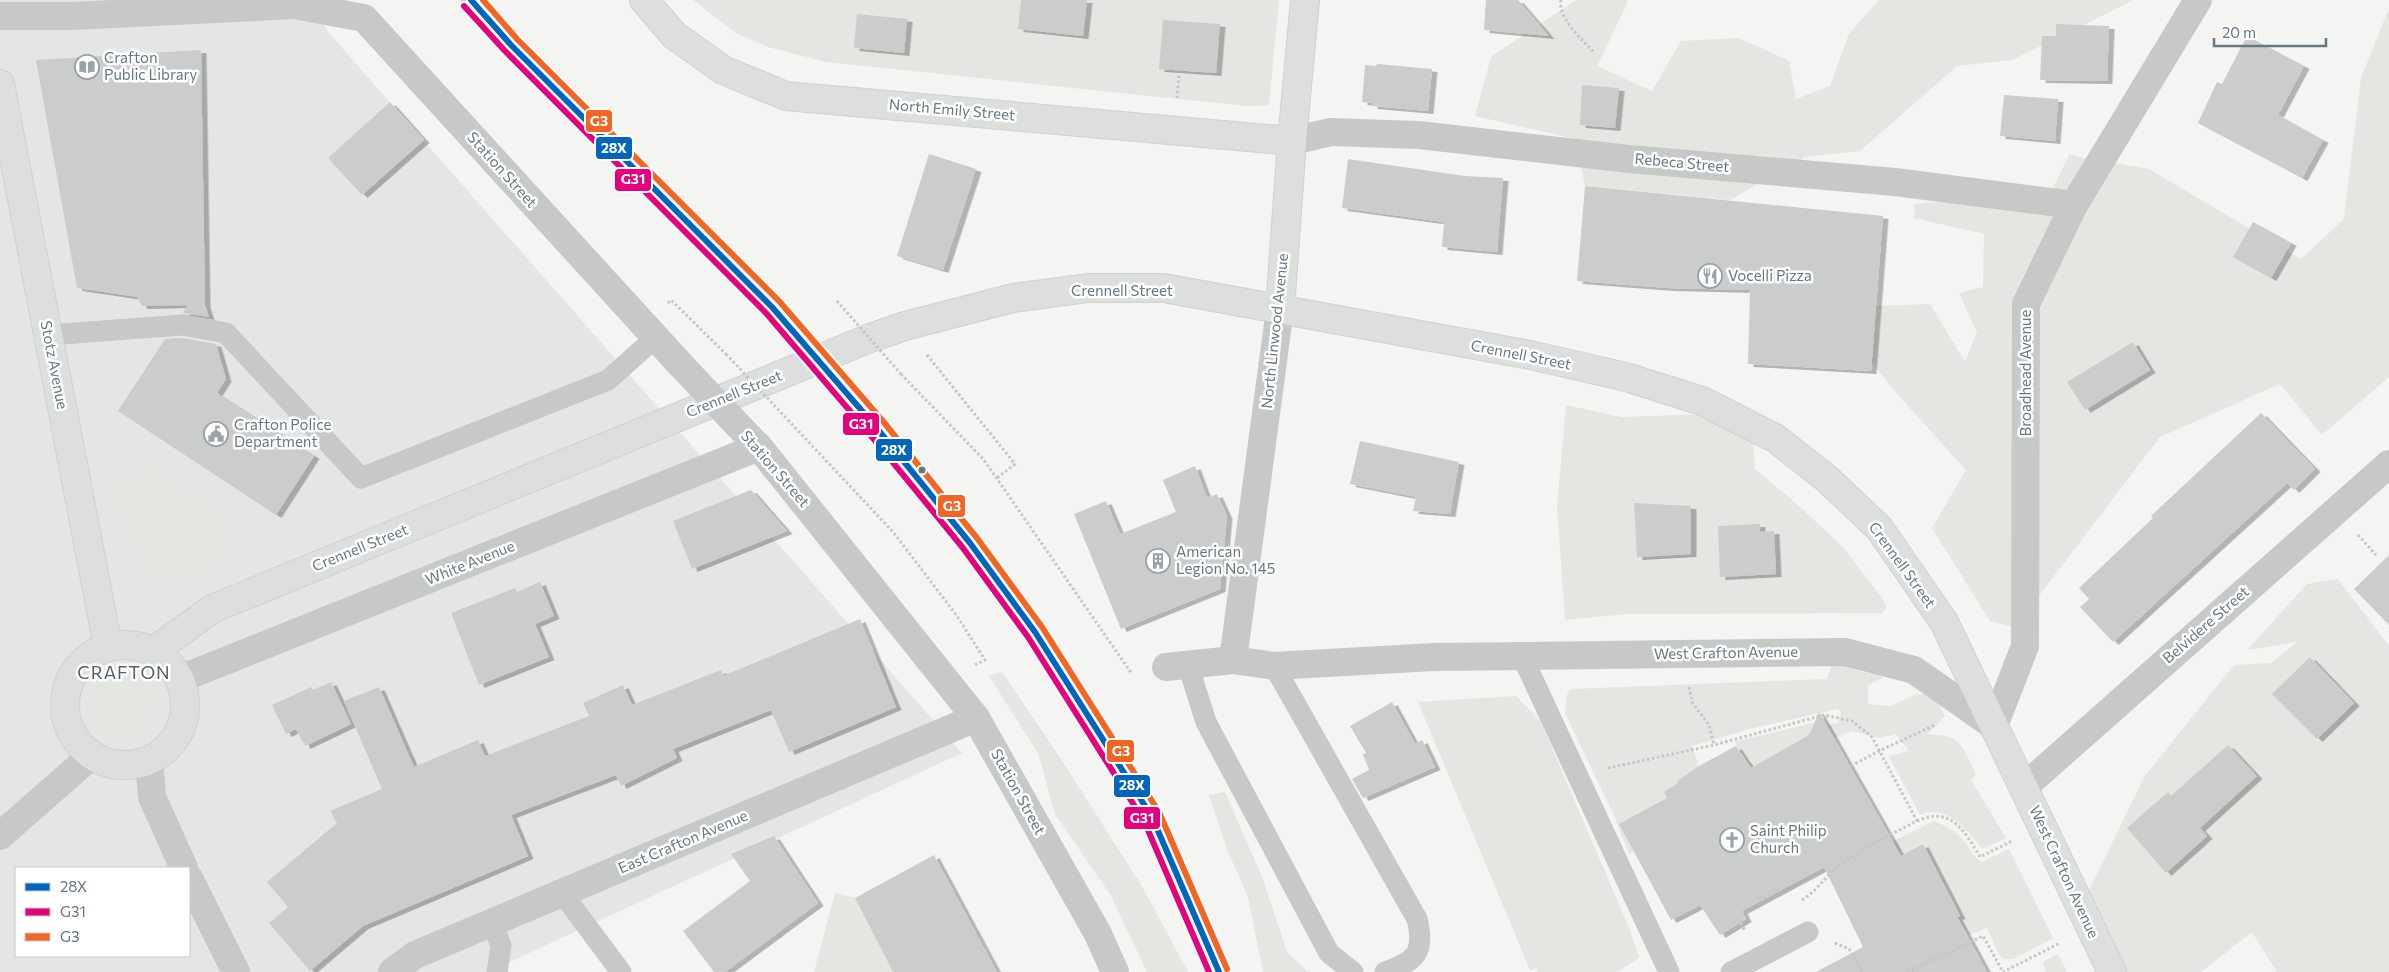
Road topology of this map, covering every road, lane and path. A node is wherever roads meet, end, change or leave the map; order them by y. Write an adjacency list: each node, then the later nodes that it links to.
1 (471, 0): 64 (lane, bridge)
2 (644, 0): 13 (main road, North Emily Street)
3 (1305, 0): 13 (main road, North Linwood Avenue)
4 (1561, 0): 9 (path)
5 (2198, 0): 14 (street, Broadhead Avenue)
6 (224, 4): 7 (street); 18 (street, Station Street)
7 (71, 8): 8 (street)
8 (0, 16)
9 (1594, 52)
10 (1179, 74): 12 (path)
11 (0, 84): 17 (main road, Stotz Avenue)
12 (1176, 105)
13 (1292, 141): 14 (street, Rebeca Street); 16 (main road, North Linwood Avenue)
14 (2074, 205): 38 (street, Broadhead Avenue)
15 (837, 301): 23 (path, bridge)
16 (1280, 309): 27 (main road, Crennell Street); 29 (street, North Linwood Avenue); 38 (main road, Crennell Street)
17 (48, 335): 18 (lane); 26 (main road, Stotz Avenue)
18 (655, 338): 21 (street, Station Street, bridge)
19 (726, 354): 34 (path, bridge)
20 (933, 362): 23 (path)
21 (754, 442): 33 (street, White Avenue); 34 (street, Station Street)
22 (2389, 464): 45 (street, Belvidere Street)
23 (997, 478): 32 (path)
24 (2354, 531): 25 (path)
25 (2376, 555)
26 (108, 647): 27 (main road); 41 (main road)
27 (154, 651): 33 (main road)
28 (1522, 656): 31 (street, West Crafton Avenue); 38 (street, West Crafton Avenue); 44 (lane)
29 (1233, 660): 30 (street, West Crafton Avenue); 31 (street, West Crafton Avenue)
30 (1177, 666): 65 (lane)
31 (1274, 666): 66 (lane)
32 (1133, 676)
33 (180, 679): 42 (main road)
34 (946, 679): 36 (street, Station Street)
35 (1688, 679): 39 (path)
36 (976, 718): 52 (street, East Crafton Avenue); 63 (street, Station Street)
37 (1943, 721): 40 (path)
38 (1994, 726): 45 (main road, West Crafton Avenue)
39 (1714, 745): 40 (path); 44 (path)
40 (1880, 750): 43 (path); 46 (path)
41 (91, 756): 42 (main road); 47 (street)
42 (148, 760): 49 (street)
43 (1851, 766)
44 (1578, 775): 67 (lane)
45 (2024, 787): 71 (main road, West Crafton Avenue)
46 (1917, 821): 48 (path); 54 (path)
47 (0, 836)
48 (2012, 840)
49 (184, 867)
50 (190, 880): 59 (street)
51 (1780, 889): 53 (path)
52 (562, 893): 55 (street, East Crafton Avenue); 62 (lane)
53 (1759, 900)
54 (1795, 904)
55 (492, 922): 60 (street, East Crafton Avenue); 61 (lane)
56 (1808, 932): 68 (lane)
57 (2062, 943): 70 (path)
58 (1849, 949): 69 (path)
59 (236, 972)
60 (392, 972)
61 (497, 972)
62 (621, 972)
63 (1115, 972)
64 (1219, 972)
65 (1353, 972)
66 (1385, 972)
67 (1669, 972)
68 (1731, 972)
69 (1862, 972)
70 (1906, 972)
71 (2112, 972)

